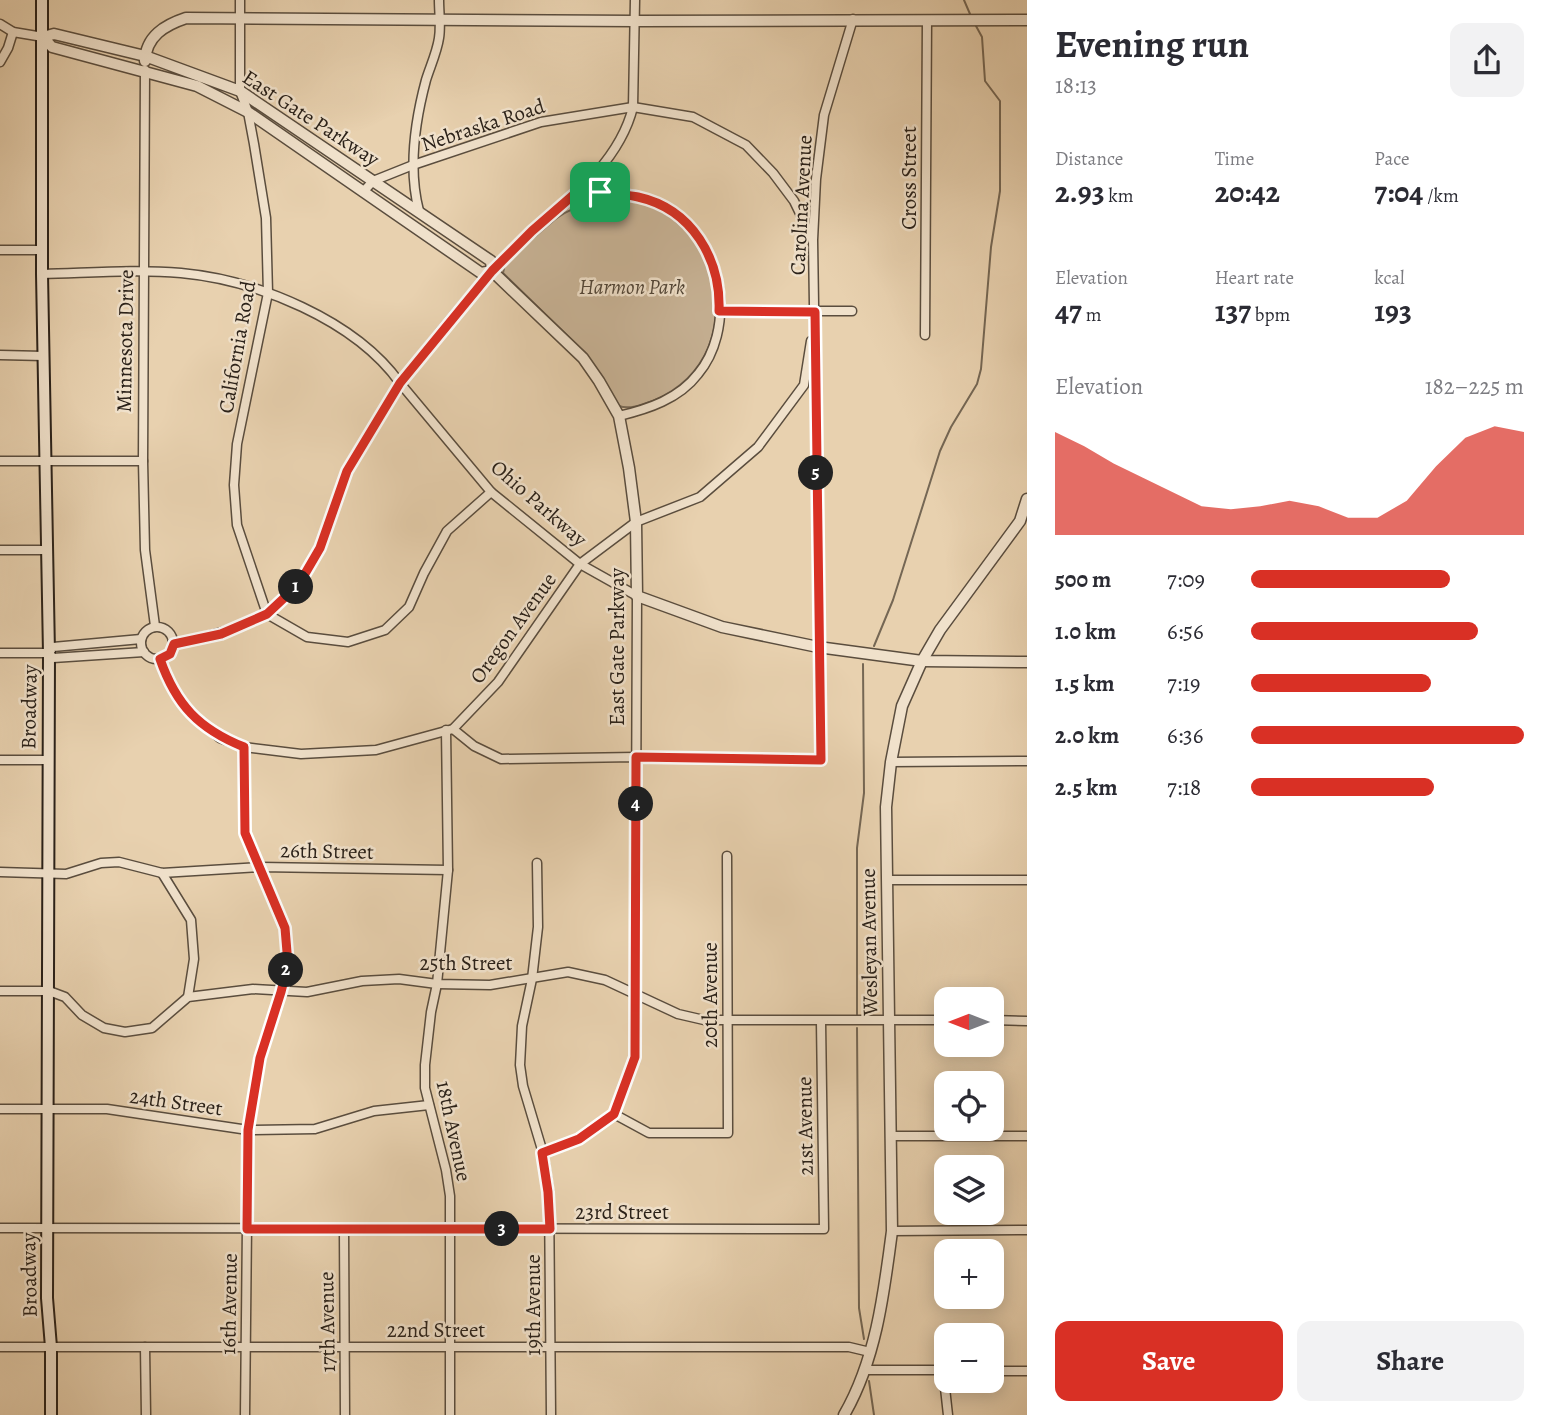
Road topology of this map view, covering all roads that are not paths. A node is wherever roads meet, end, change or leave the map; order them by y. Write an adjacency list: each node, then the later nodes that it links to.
1 (42, 0): 13 (main road, Broadway)
2 (240, 0): 6 (street, California Road)
3 (439, 0): 5 (street)
4 (635, 0): 10 (street)
5 (439, 18): 6 (street); 10 (street); 20 (street)
6 (240, 19): 14 (street); 17 (street, California Road)
7 (853, 19): 8 (street); 10 (street); 25 (street, Carolina Avenue)
8 (927, 20): 9 (street); 35 (street, Cross Street)
9 (1027, 20)
10 (635, 21): 18 (street)
11 (0, 24): 12 (street, East Gate Parkway)
12 (13, 32): 13 (street, East Gate Parkway); 15 (street)
13 (43, 37): 14 (street, East Gate Parkway); 16 (street, East Gate Parkway); 27 (main road, Broadway)
14 (145, 56): 16 (street, Minnesota Drive); 17 (street, East Gate Parkway)
15 (0, 62)
16 (145, 70): 19 (street, East Gate Parkway); 29 (street, Minnesota Drive)
17 (240, 91): 19 (street, California Road); 21 (street, East Gate Parkway)
18 (633, 107): 20 (street, Nebraska Road); 22 (street); 25 (street, Nebraska Road)
19 (248, 112): 23 (street, East Gate Parkway); 31 (street, California Road)
20 (413, 165): 21 (street, Nebraska Road); 24 (street)
21 (373, 181): 23 (street, Nebraska Road); 24 (street, East Gate Parkway)
22 (586, 184): 28 (street); 32 (street)
23 (363, 192): 28 (street, East Gate Parkway)
24 (419, 211): 28 (street, East Gate Parkway)
25 (813, 240): 33 (street, Carolina Avenue)
26 (0, 250): 27 (street)
27 (43, 250): 30 (main road, Broadway)
28 (492, 271): 38 (street); 39 (street, East Gate Parkway)
29 (145, 273): 30 (street, Ohio Parkway); 31 (street, Ohio Parkway); 42 (street, Minnesota Drive)
30 (42, 274): 37 (main road, Broadway)
31 (268, 293): 38 (street, Ohio Parkway); 50 (street, California Road)
32 (719, 311): 33 (street); 39 (street)
33 (815, 312): 34 (street); 45 (street, Oregon Avenue); 54 (street, Carolina Avenue)
34 (852, 312)
35 (925, 335)
36 (0, 355): 37 (street)
37 (44, 356): 41 (main road, Broadway)
38 (400, 383): 43 (street, Ohio Parkway); 50 (street)
39 (618, 416): 45 (street, East Gate Parkway)
40 (0, 461): 41 (street)
41 (44, 461): 42 (street); 47 (main road, Broadway)
42 (142, 461): 51 (street, Minnesota Drive)
43 (491, 492): 48 (street, Ohio Parkway); 50 (street)
44 (1027, 499): 59 (street, Wesleyan Avenue)
45 (636, 522): 48 (street, Oregon Avenue); 49 (street, East Gate Parkway)
46 (0, 550): 47 (street)
47 (47, 550): 57 (main road, Broadway)
48 (580, 564): 49 (street, Ohio Parkway); 61 (street, Oregon Avenue)
49 (637, 596): 54 (street, Ohio Parkway); 63 (street, East Gate Parkway)
50 (267, 614): 53 (street)
51 (155, 626): 52 (street); 53 (street)
52 (141, 639): 55 (street); 57 (street)
53 (174, 644): 58 (street)
54 (818, 647): 59 (street, Ohio Parkway); 63 (street, Carolina Avenue)
55 (144, 652): 57 (street); 58 (street)
56 (0, 653): 57 (street)
57 (48, 653): 65 (main road, Broadway)
58 (160, 659): 62 (street)
59 (922, 661): 60 (street, Ohio Parkway); 67 (street, Wesleyan Avenue)
60 (1027, 662)
61 (450, 730): 62 (street); 63 (street); 71 (street, 18th Avenue)
62 (244, 747): 70 (street, 16th Avenue)
63 (636, 757): 82 (street, East Gate Parkway)
64 (0, 760): 65 (street)
65 (47, 760): 73 (main road, Broadway)
66 (1027, 761): 67 (street)
67 (891, 762): 75 (street, Wesleyan Avenue)
68 (727, 856): 87 (street, 20th Avenue)
69 (537, 863): 77 (street, 19th Avenue)
70 (260, 867): 71 (street, 26th Street); 74 (street, 26th Street); 81 (street, 16th Avenue)
71 (448, 870): 78 (street, 18th Avenue)
72 (0, 872): 73 (street, 26th Street)
73 (48, 872): 74 (street, 26th Street); 79 (main road, Broadway)
74 (162, 873): 83 (street)
75 (887, 880): 76 (street); 84 (street, Wesleyan Avenue)
76 (1027, 880)
77 (532, 979): 78 (street, 25th Street); 82 (street, 25th Street); 97 (street, 19th Avenue)
78 (437, 984): 81 (street, 25th Street); 90 (street, 18th Avenue)
79 (48, 991): 80 (street); 83 (street); 92 (main road, Broadway)
80 (0, 992)
81 (281, 992): 83 (street, 25th Street); 94 (street, 16th Avenue)
82 (635, 993): 87 (street, 25th Street); 93 (street, East Gate Parkway)
83 (188, 997)
84 (889, 1020): 85 (street, 25th Street); 89 (street, 25th Street); 95 (street, Wesleyan Avenue)
85 (934, 1020)
86 (1004, 1020): 88 (street)
87 (727, 1021): 89 (street, 25th Street); 93 (street, 20th Avenue)
88 (1027, 1021)
89 (821, 1022): 104 (street, 21st Avenue)
90 (429, 1105): 94 (street, 24th Street); 102 (street, 18th Avenue)
91 (0, 1109): 92 (street, 24th Street)
92 (47, 1109): 94 (street, 24th Street); 99 (main road, Broadway)
93 (614, 1114): 97 (street)
94 (248, 1130): 100 (street, 16th Avenue)
95 (891, 1136): 96 (street); 106 (street, Wesleyan Avenue)
96 (1027, 1136)
97 (542, 1153): 103 (street, 19th Avenue)
98 (0, 1228): 99 (street, 23rd Street)
99 (48, 1228): 100 (street, 23rd Street); 108 (main road, Broadway)
100 (247, 1229): 101 (street, 23rd Street); 110 (street, 16th Avenue)
101 (344, 1229): 102 (street, 23rd Street); 111 (street, 17th Avenue)
102 (450, 1229): 103 (street, 23rd Street); 112 (street, 18th Avenue)
103 (550, 1229): 104 (street, 23rd Street); 113 (street, 19th Avenue)
104 (824, 1229)
105 (1027, 1230): 106 (street)
106 (892, 1231): 114 (street, Wesleyan Avenue)
107 (0, 1347): 108 (street, 22nd Street)
108 (51, 1347): 109 (street, 22nd Street); 120 (main road, Broadway)
109 (145, 1347): 110 (street, 22nd Street); 121 (street)
110 (245, 1347): 111 (street, 22nd Street); 122 (street, 16th Avenue)
111 (345, 1347): 112 (street, 22nd Street); 123 (street, 17th Avenue)
112 (451, 1348): 113 (street, 22nd Street); 124 (street, 18th Avenue)
113 (551, 1348): 114 (street, 22nd Street); 125 (street, 19th Avenue)
114 (870, 1352): 115 (street, Wesleyan Avenue)
115 (864, 1370): 116 (street); 126 (street, Wesleyan Avenue)
116 (934, 1370)
117 (1004, 1371): 118 (street)
118 (1027, 1371)
119 (947, 1393): 127 (street)
120 (51, 1415)
121 (146, 1415)
122 (246, 1415)
123 (345, 1415)
124 (450, 1415)
125 (551, 1415)
126 (844, 1415)
127 (948, 1415)

